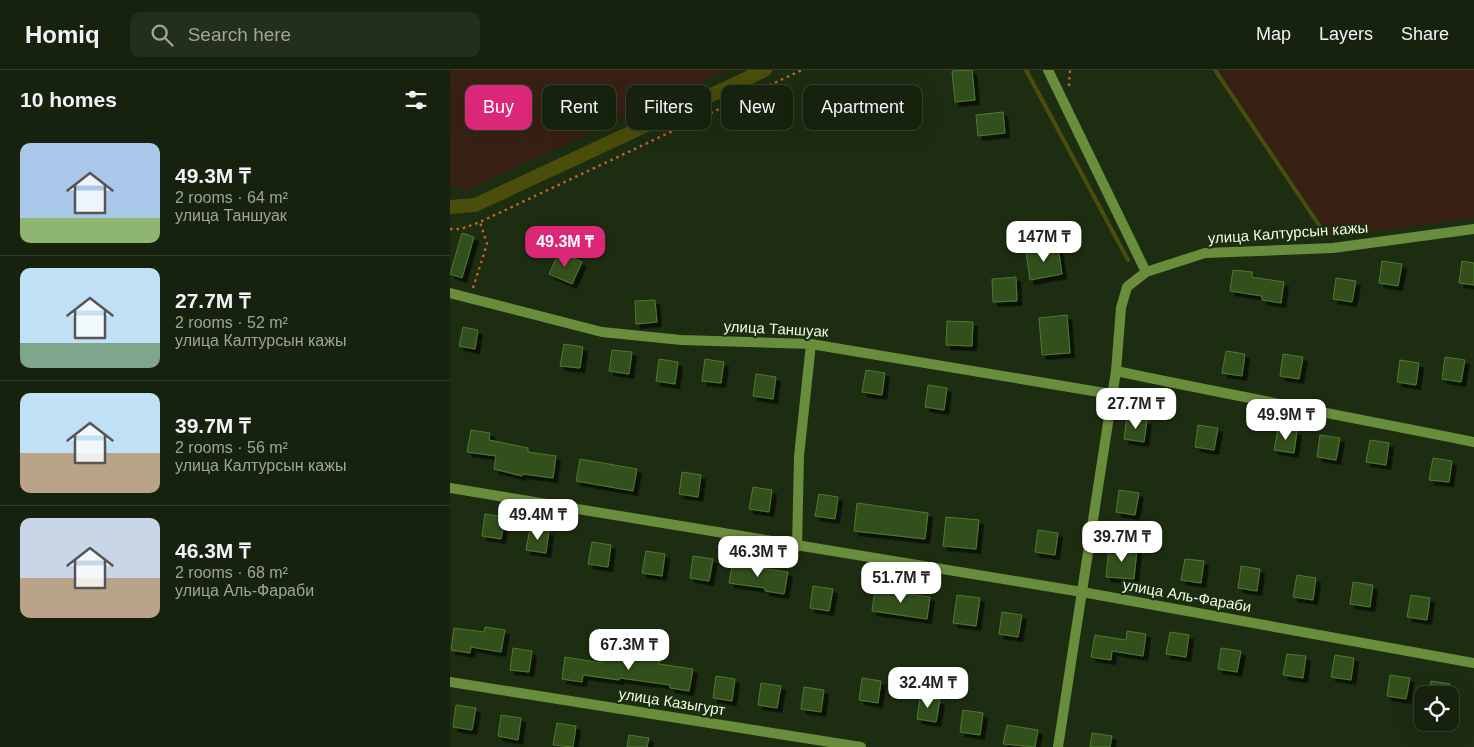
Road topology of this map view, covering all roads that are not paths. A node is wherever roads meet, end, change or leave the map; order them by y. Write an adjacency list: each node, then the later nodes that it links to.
1 (1048, 70): 3 (street)
2 (1474, 229): 3 (street, улица Калтурсын кажы)
3 (1146, 272): 6 (street, улица Калтурсын кажы)
4 (450, 293): 5 (street, улица Таншуак)
5 (811, 344): 7 (street, улица Таншуак); 10 (street)
6 (1116, 371): 7 (street, улица Калтурсын кажы); 8 (street)
7 (1111, 394): 11 (street, улица Калтурсын кажы)
8 (1474, 442)
9 (450, 488): 10 (street, улица Аль-Фараби)
10 (797, 547): 11 (street, улица Аль-Фараби)
11 (1082, 592): 12 (street, улица Аль-Фараби); 15 (street, улица Калтурсын кажы)
12 (1474, 663)
13 (450, 682): 14 (street, улица Казыгурт)
14 (861, 747)
15 (1058, 747)

